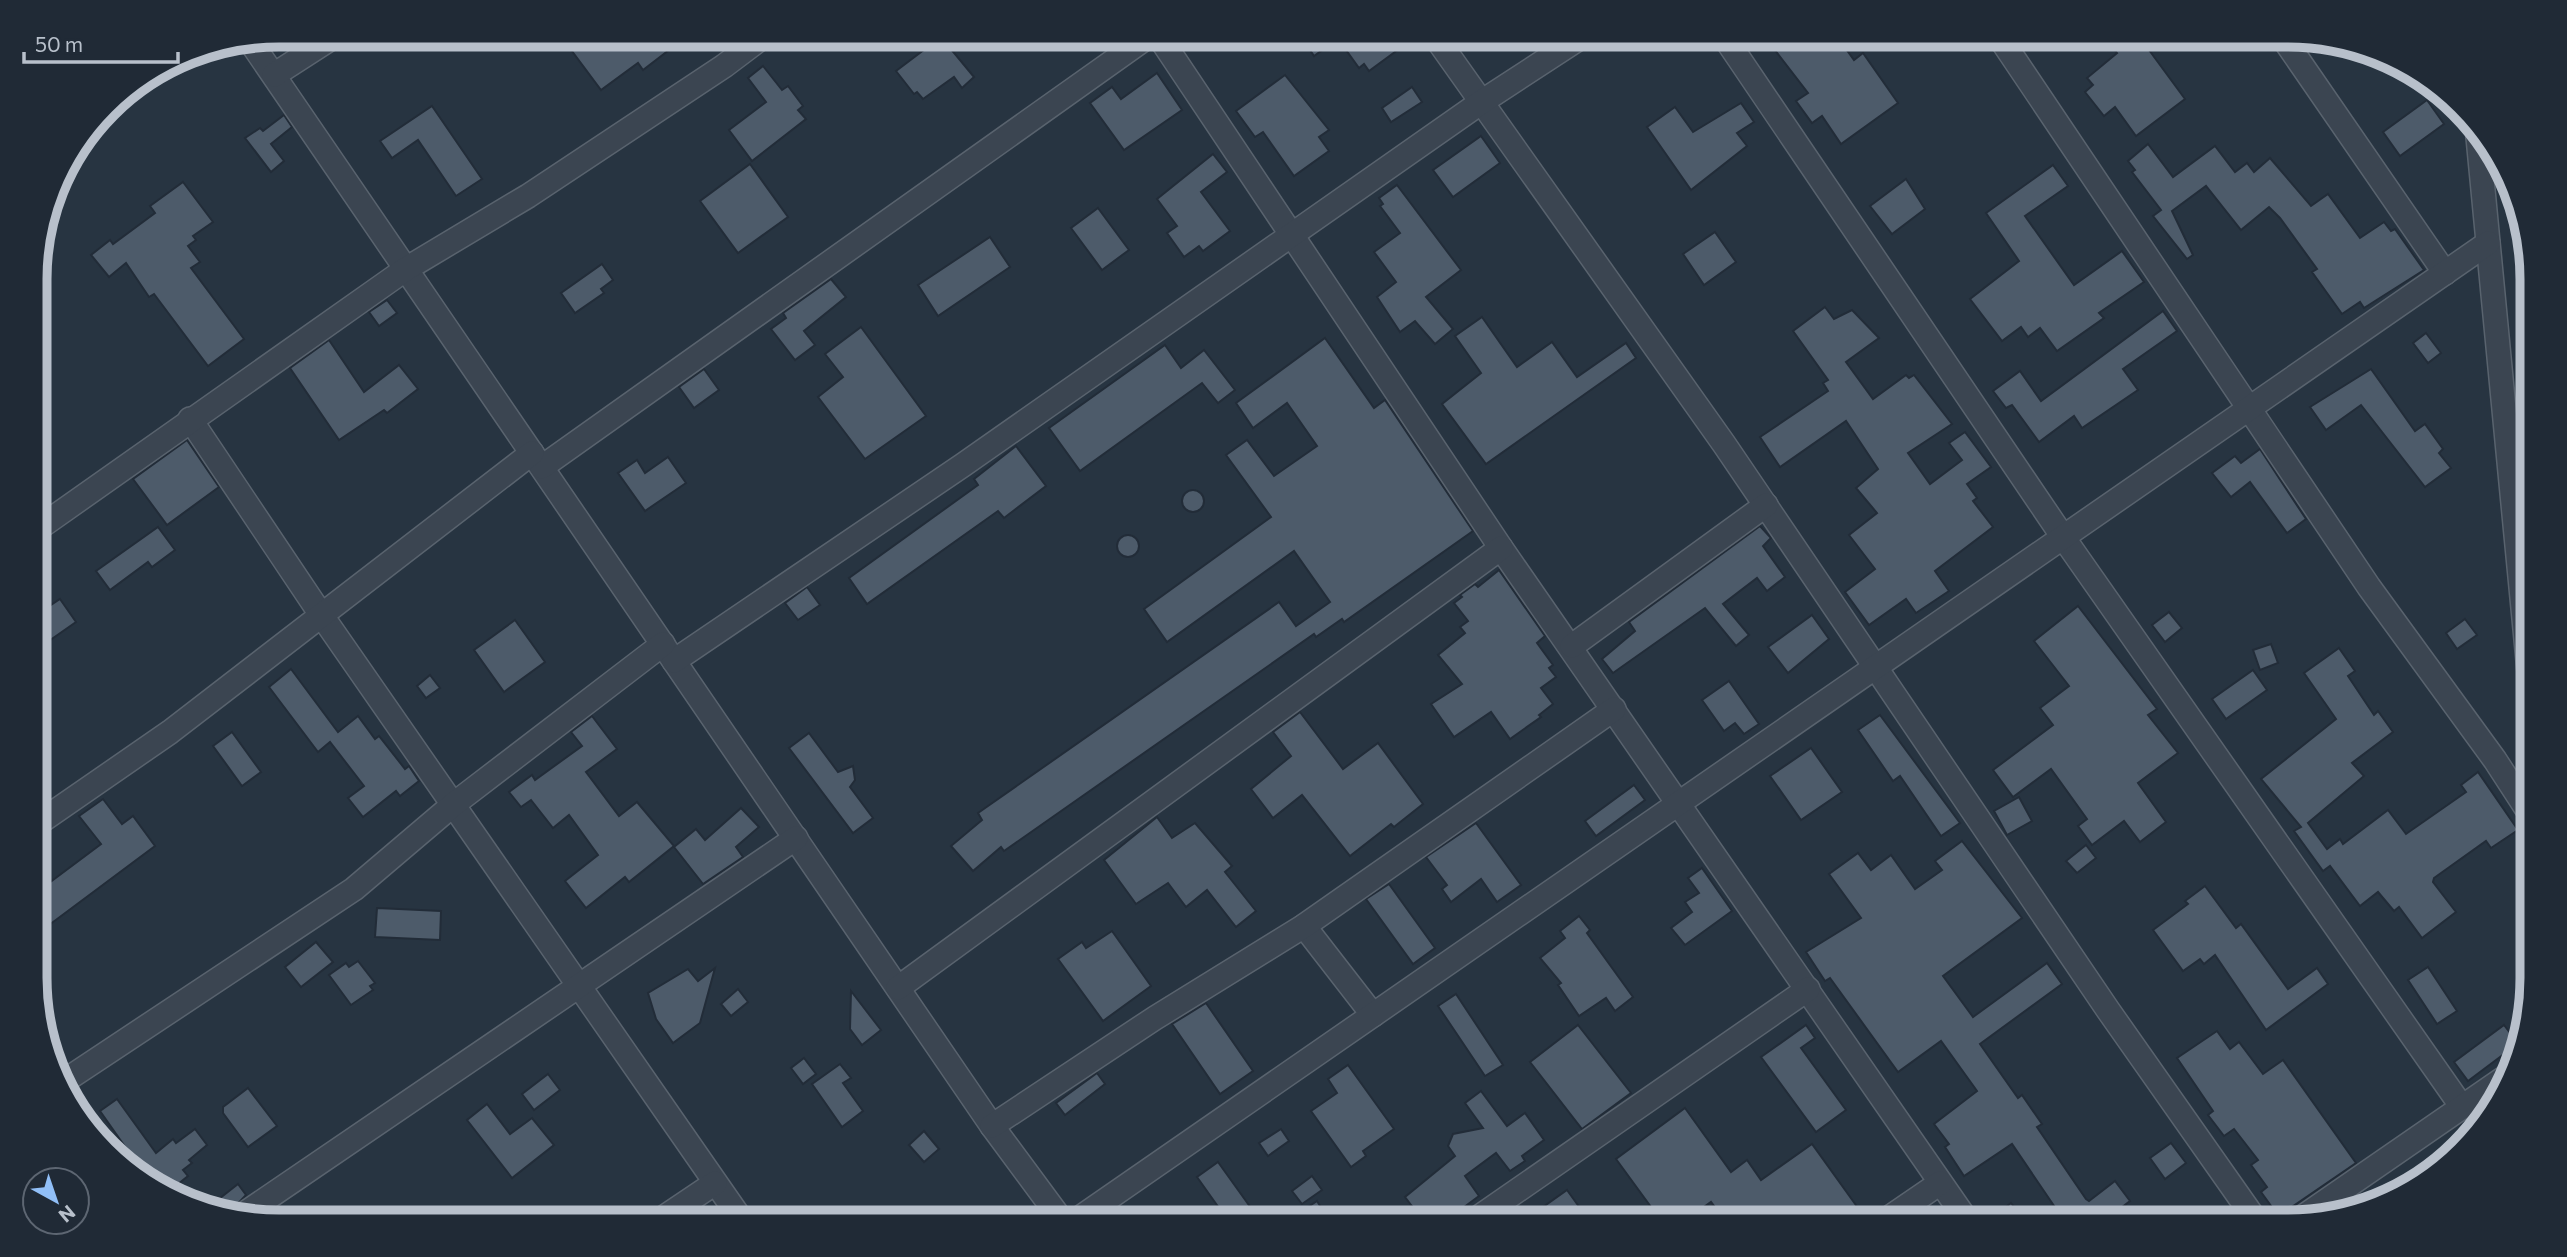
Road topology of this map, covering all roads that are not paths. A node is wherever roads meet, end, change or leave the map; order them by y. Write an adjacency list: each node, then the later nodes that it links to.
1 (317, 47): 11 (street)
2 (749, 47): 16 (street)
3 (1133, 47): 20 (street)
4 (1166, 47): 14 (street)
5 (1442, 47): 12 (street)
6 (1566, 47): 12 (street)
7 (1731, 47): 23 (street)
8 (2006, 47): 18 (street)
9 (2289, 47): 17 (street)
10 (255, 49): 11 (street)
11 (274, 75): 16 (street)
12 (1480, 103): 14 (street); 21 (street)
13 (2479, 149): 15 (street)
14 (1293, 235): 24 (street); 28 (street)
15 (2488, 243): 17 (street); 25 (street)
16 (406, 269): 19 (street); 20 (street)
17 (2445, 273): 18 (street)
18 (2250, 408): 23 (street); 31 (street)
19 (190, 419): 22 (street); 26 (street)
20 (537, 460): 26 (street); 28 (street)
21 (1766, 505): 27 (street); 29 (street)
22 (48, 522)
23 (2063, 537): 29 (street); 43 (street)
24 (1501, 548): 27 (street); 38 (street)
25 (2520, 577)
26 (322, 616): 33 (street); 34 (street)
27 (1572, 646): 30 (street)
28 (668, 652): 33 (street); 35 (street)
29 (1875, 667): 32 (street); 52 (street)
30 (1614, 709): 32 (street); 36 (street)
31 (2520, 799)
32 (1679, 803): 39 (street); 40 (street)
33 (454, 804): 37 (street); 41 (street)
34 (47, 817)
35 (796, 838): 37 (street); 38 (street)
36 (1304, 926): 40 (street); 44 (street)
37 (580, 985): 45 (street); 48 (street)
38 (898, 989): 44 (street)
39 (1808, 989): 46 (street); 49 (street)
40 (1373, 1014): 56 (street)
41 (70, 1077)
42 (2493, 1086): 43 (street)
43 (2462, 1107): 47 (street)
44 (992, 1126): 55 (street)
45 (715, 1183): 53 (street); 54 (street)
46 (1940, 1183): 50 (street); 51 (street)
47 (2319, 1207)
48 (252, 1208)
49 (1490, 1209)
50 (1901, 1209)
51 (1959, 1209)
52 (2248, 1209)
53 (675, 1210)
54 (734, 1210)
55 (1054, 1210)
56 (1092, 1210)

